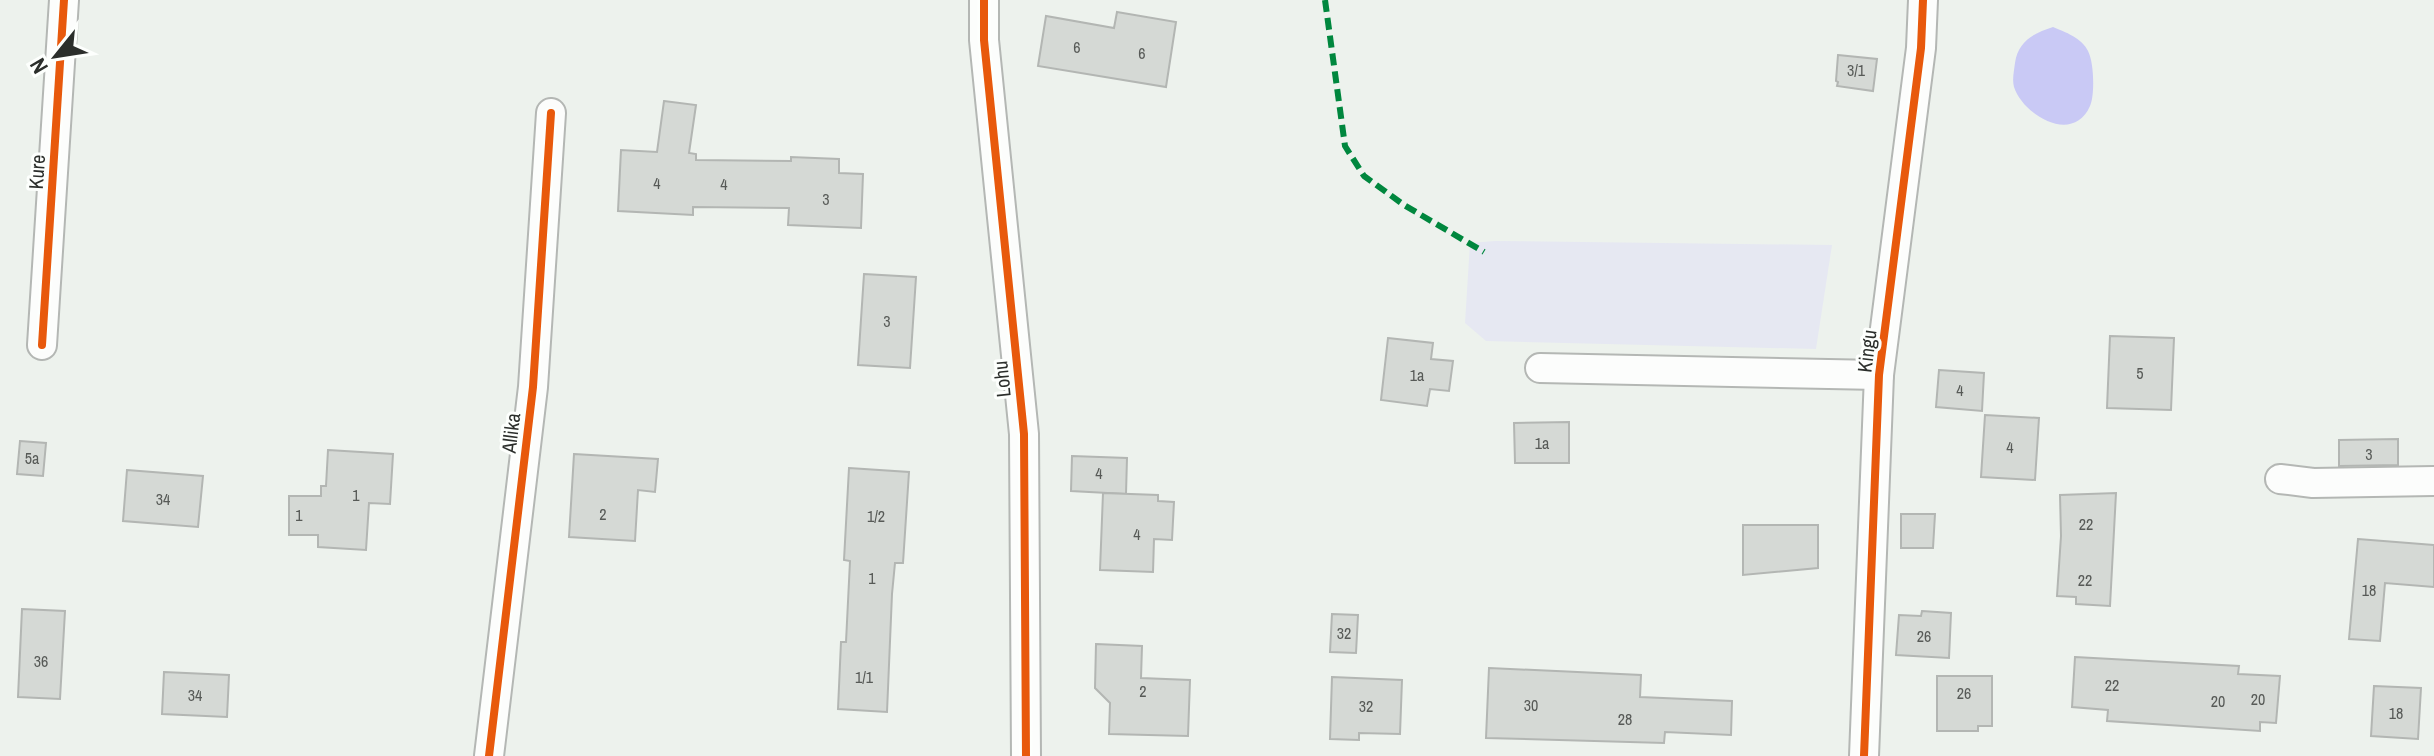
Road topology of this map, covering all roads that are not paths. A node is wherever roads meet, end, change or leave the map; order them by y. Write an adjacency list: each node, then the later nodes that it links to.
1 (64, 0): 5 (street, Kure)
2 (984, 0): 11 (street, Lohu)
3 (1923, 0): 7 (street, Kingu)
4 (551, 113): 10 (street, Allika)
5 (42, 345)
6 (1540, 368): 7 (street, Kingu)
7 (1879, 375): 12 (street, Kingu)
8 (2280, 479): 9 (street)
9 (2434, 481)
10 (489, 756)
11 (1026, 756)
12 (1864, 756)

